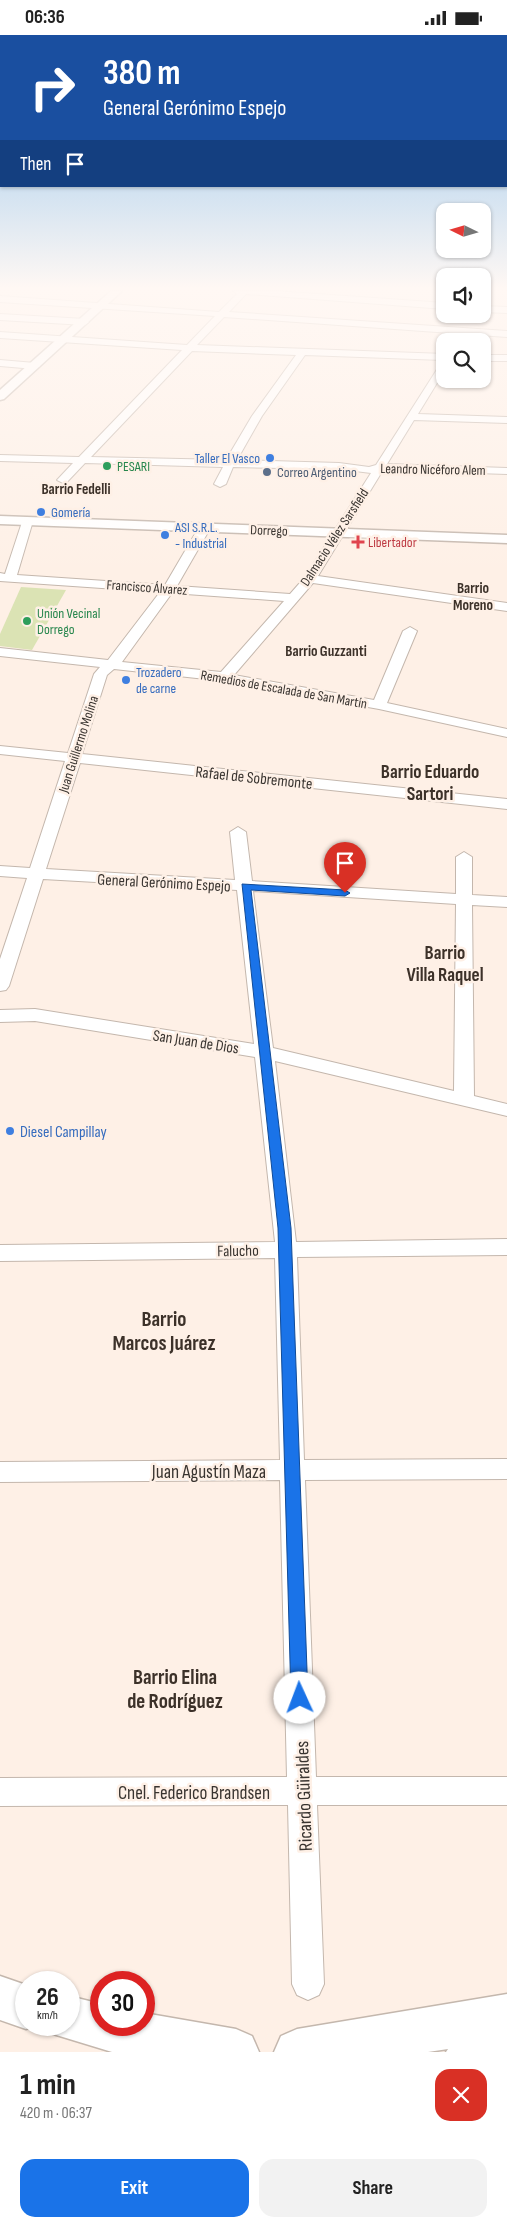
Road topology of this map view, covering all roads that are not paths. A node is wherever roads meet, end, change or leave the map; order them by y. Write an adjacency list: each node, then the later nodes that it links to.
1 (13, 385): 5 (main road)
2 (155, 385): 9 (street)
3 (279, 385): 10 (street)
4 (430, 385): 6 (street, Dalmacio Vélez Sarsfield)
5 (0, 396)
6 (410, 417): 7 (street); 11 (street, Dalmacio Vélez Sarsfield)
7 (507, 419)
8 (0, 458): 9 (street, Leandro Nicéforo Alem)
9 (83, 460): 10 (street, Leandro Nicéforo Alem); 13 (street)
10 (229, 463): 11 (street, Leandro Nicéforo Alem); 14 (street)
11 (380, 467): 12 (street, Leandro Nicéforo Alem); 18 (street, Dalmacio Vélez Sarsfield)
12 (507, 471)
13 (63, 481)
14 (220, 484)
15 (0, 520): 16 (main road, Dorrego)
16 (27, 521): 17 (main road, Dorrego); 20 (street)
17 (204, 527): 18 (main road, Dorrego); 22 (street, Juan Guillermo Molina)
18 (339, 532): 19 (main road, Dorrego); 21 (street, Dalmacio Vélez Sarsfield)
19 (507, 539)
20 (5, 578): 22 (street, Francisco Álvarez)
21 (310, 579): 23 (street, Dalmacio Vélez Sarsfield); 24 (street)
22 (169, 589): 23 (street, Francisco Álvarez); 27 (street, Juan Guillermo Molina)
23 (294, 597): 28 (street, Dalmacio Vélez Sarsfield)
24 (507, 607)
25 (410, 631): 29 (street)
26 (0, 652): 27 (street, Remedios de Escalada de San Martín)
27 (108, 665): 28 (street, Remedios de Escalada de San Martín); 32 (street, Juan Guillermo Molina)
28 (224, 677): 29 (street, Remedios de Escalada de San Martín)
29 (379, 705): 30 (street, Remedios de Escalada de San Martín)
30 (507, 733)
31 (0, 750): 32 (street, Rafael de Sobremonte)
32 (73, 757): 33 (street, Rafael de Sobremonte); 37 (street, Juan Guillermo Molina)
33 (507, 804)
34 (238, 832): 38 (street, Ricardo Güiraldes)
35 (464, 857): 39 (street)
36 (0, 871): 37 (street, General Gerónimo Espejo)
37 (36, 874): 38 (street, General Gerónimo Espejo); 41 (street, Juan Guillermo Molina)
38 (246, 887): 39 (street, General Gerónimo Espejo); 43 (street, Ricardo Güiraldes)
39 (463, 900): 40 (street, General Gerónimo Espejo); 44 (street)
40 (507, 902)
41 (0, 986)
42 (0, 1016): 43 (street, San Juan de Dios)
43 (264, 1052): 44 (street, San Juan de Dios); 47 (street, Ricardo Güiraldes)
44 (464, 1099): 45 (street, San Juan de Dios)
45 (507, 1110)
46 (507, 1247): 47 (street, Falucho)
47 (286, 1249): 48 (street, Falucho); 50 (street, Ricardo Güiraldes)
48 (0, 1253)
49 (507, 1469): 50 (street, Juan Agustín Maza)
50 (293, 1471): 51 (street, Juan Agustín Maza); 54 (street, Ricardo Güiraldes)
51 (0, 1472)
52 (507, 1791): 54 (street, Cnel. Federico Brandsen)
53 (0, 1792): 54 (street, Cnel. Federico Brandsen)
54 (303, 1792): 55 (street, Ricardo Güiraldes)
55 (308, 1984)
56 (0, 1999): 57 (highway)
57 (15, 2004)
58 (507, 2016): 62 (highway)
59 (80, 2021): 61 (highway)
60 (507, 2049): 63 (highway)
61 (236, 2052)
62 (297, 2052)
63 (469, 2052)

